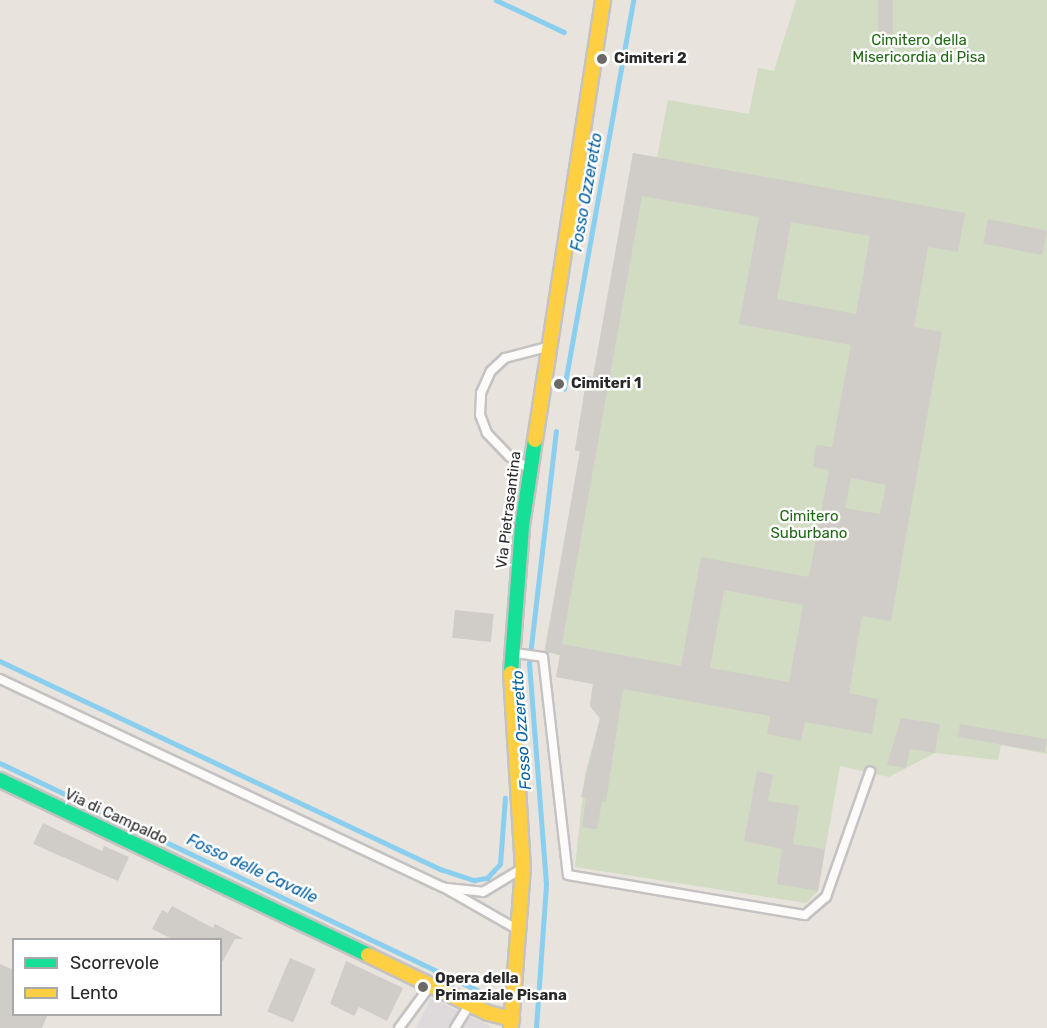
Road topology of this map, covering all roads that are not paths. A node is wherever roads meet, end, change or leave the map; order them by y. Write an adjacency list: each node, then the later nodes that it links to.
1 (603, 0): 2 (street, Via Pietrasantina)
2 (550, 347): 3 (street, Via Pietrasantina); 3 (lane)
3 (530, 469): 4 (street, Via Pietrasantina)
4 (516, 653): 6 (lane); 8 (street, Via Pietrasantina)
5 (0, 678): 9 (lane)
6 (870, 772)
7 (0, 780): 11 (street, Via di Campaldo)
8 (523, 867): 9 (lane); 10 (street, Via Pietrasantina)
9 (443, 887): 10 (lane)
10 (519, 930): 13 (street, Via Pietrasantina)
11 (430, 986): 12 (street, Via di Campaldo); 14 (lane)
12 (470, 1005): 13 (street, Via di Campaldo); 15 (lane)
13 (511, 1023)
14 (399, 1028)
15 (455, 1028)

